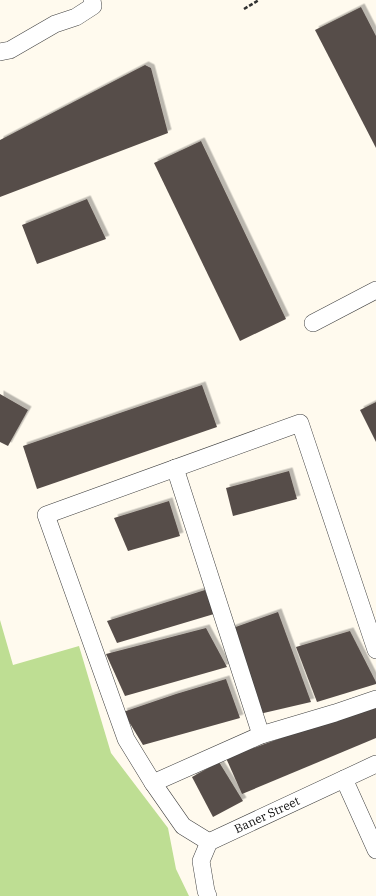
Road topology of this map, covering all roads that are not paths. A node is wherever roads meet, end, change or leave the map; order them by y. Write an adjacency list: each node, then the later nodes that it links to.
1 (92, 0): 2 (street)
2 (0, 52)
3 (376, 290): 4 (street)
4 (313, 323)
5 (175, 468): 6 (street); 8 (street); 11 (street)
6 (376, 650)
7 (376, 699): 8 (street)
8 (261, 734): 11 (street)
9 (376, 764): 10 (street, Baner Street)
10 (344, 779): 12 (street, Baner Street); 13 (street)
11 (153, 783): 12 (street)
12 (209, 842): 14 (street)
13 (376, 850)
14 (208, 896)

